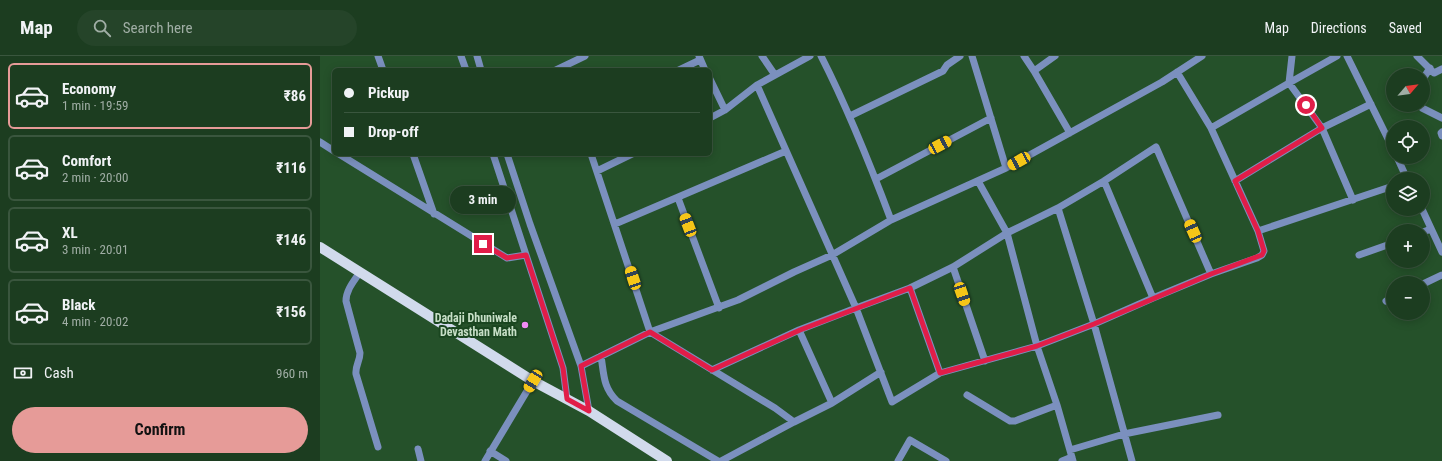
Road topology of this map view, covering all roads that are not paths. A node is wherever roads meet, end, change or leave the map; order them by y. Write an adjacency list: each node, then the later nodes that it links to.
1 (378, 56): 19 (street)
2 (461, 56): 20 (street)
3 (477, 56): 21 (street)
4 (585, 56): 22 (street)
5 (762, 56): 29 (street)
6 (810, 56): 29 (street)
7 (821, 56): 36 (street)
8 (960, 56): 36 (street)
9 (972, 56): 38 (street)
10 (1024, 56): 27 (street)
11 (1055, 56): 27 (street)
12 (1202, 56): 18 (street)
13 (1292, 56): 31 (street)
14 (1337, 56): 31 (street)
15 (1347, 56): 33 (street)
16 (1417, 56): 25 (street)
17 (699, 58): 23 (street); 24 (street)
18 (1191, 59): 28 (street)
19 (382, 68)
20 (465, 68)
21 (480, 68)
22 (562, 68)
23 (682, 68)
24 (705, 68)
25 (1430, 68): 26 (street)
26 (1442, 69)
27 (1034, 71): 43 (street)
28 (1177, 72): 40 (street); 43 (street)
29 (775, 75): 32 (street)
30 (712, 83): 34 (street)
31 (1289, 83): 40 (street); 41 (street)
32 (756, 85): 34 (street); 48 (street)
33 (1371, 104): 41 (street); 44 (street)
34 (725, 110): 37 (street)
35 (1430, 112): 39 (street)
36 (850, 116): 57 (street)
37 (712, 117)
38 (991, 118): 55 (street); 57 (street)
39 (1442, 118)
40 (1211, 128): 60 (street)
41 (1322, 128): 60 (street); 63 (street)
42 (1442, 132): 45 (street)
43 (1070, 133): 55 (street)
44 (1386, 135)
45 (1442, 136)
46 (320, 142): 47 (street)
47 (332, 150)
48 (786, 151): 62 (street); 75 (street)
49 (342, 156): 65 (street)
50 (414, 156): 65 (street)
51 (494, 156): 76 (street)
52 (508, 156): 93 (street)
53 (592, 156): 56 (street)
54 (628, 156): 56 (street)
55 (1006, 168): 58 (street)
56 (597, 171): 68 (street)
57 (876, 179): 67 (street)
58 (978, 180): 67 (street); 71 (street)
59 (1104, 181): 64 (street); 80 (street); 84 (street)
60 (1235, 181): 70 (street)
61 (1386, 188): 63 (street)
62 (678, 198): 68 (street); 85 (street)
63 (1353, 200): 70 (street)
64 (1058, 208): 71 (street); 87 (street)
65 (434, 214): 76 (street)
66 (1425, 216): 69 (street)
67 (891, 220): 75 (street)
68 (615, 224): 89 (street)
69 (1431, 230): 74 (street)
70 (1258, 231): 80 (street)
71 (1007, 233): 78 (street); 90 (street)
72 (1386, 245): 77 (street)
73 (320, 248): 79 (main road)
74 (1442, 252)
75 (832, 254): 85 (street); 86 (street)
76 (526, 255): 99 (street)
77 (1359, 255)
78 (953, 267): 83 (street); 92 (street)
79 (360, 272): 97 (main road); 106 (street)
80 (1211, 274): 84 (street)
81 (1442, 275): 82 (street)
82 (1430, 281)
83 (910, 288): 86 (street); 96 (street)
84 (1153, 298): 87 (street)
85 (719, 308): 89 (street)
86 (856, 308): 88 (street); 95 (street)
87 (1094, 324): 90 (street); 105 (street)
88 (800, 330): 94 (street); 100 (street)
89 (650, 332): 91 (street); 94 (street)
90 (1037, 346): 92 (street); 101 (street)
91 (601, 356): 93 (street); 114 (street)
92 (985, 361): 96 (street)
93 (581, 366): 102 (street)
94 (712, 370): 104 (street)
95 (881, 372): 96 (street); 100 (street)
96 (940, 373)
97 (533, 381): 99 (main road); 108 (street)
98 (967, 395): 101 (street)
99 (567, 399): 102 (main road)
100 (832, 403): 104 (street)
101 (1057, 405): 109 (street)
102 (589, 411): 113 (main road)
103 (1218, 415): 105 (street)
104 (794, 422): 114 (street)
105 (1124, 434): 109 (street); 118 (street)
106 (378, 447)
107 (418, 449): 110 (street)
108 (490, 452): 111 (street); 112 (street)
109 (1072, 456): 117 (street)
110 (421, 461)
111 (485, 461)
112 (506, 461)
113 (667, 461)
114 (720, 461)
115 (898, 461): 116 (street)
116 (946, 461)
117 (1062, 461)
118 (1132, 461)

